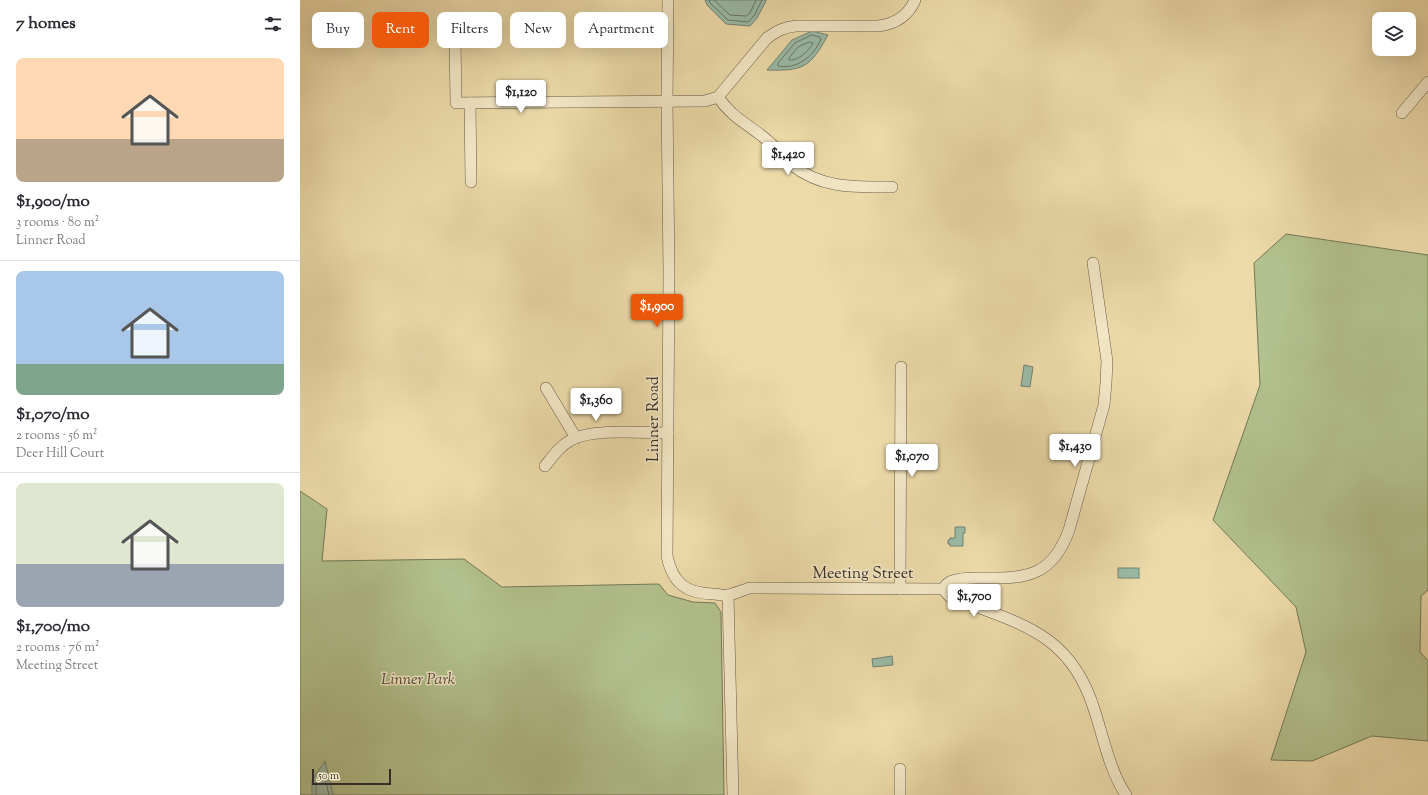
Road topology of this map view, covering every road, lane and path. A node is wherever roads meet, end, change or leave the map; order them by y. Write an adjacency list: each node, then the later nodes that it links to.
1 (668, 0): 6 (street, Linner Road)
2 (914, 0): 5 (street)
3 (455, 48): 7 (street)
4 (1428, 82): 8 (street)
5 (718, 97): 6 (street); 10 (street)
6 (667, 101): 7 (street); 14 (street, Linner Road)
7 (470, 103): 9 (street)
8 (1402, 113)
9 (470, 182)
10 (892, 187)
11 (1093, 263): 18 (street)
12 (901, 367): 17 (street)
13 (546, 388): 15 (street)
14 (668, 433): 15 (street); 19 (street, Linner Road)
15 (576, 438): 16 (street)
16 (545, 466)
17 (900, 589): 18 (street, Meeting Street); 19 (street, Meeting Street)
18 (942, 589): 23 (street)
19 (728, 595): 21 (street)
20 (900, 769): 22 (street)
21 (732, 795)
22 (900, 795)
23 (1126, 795)

